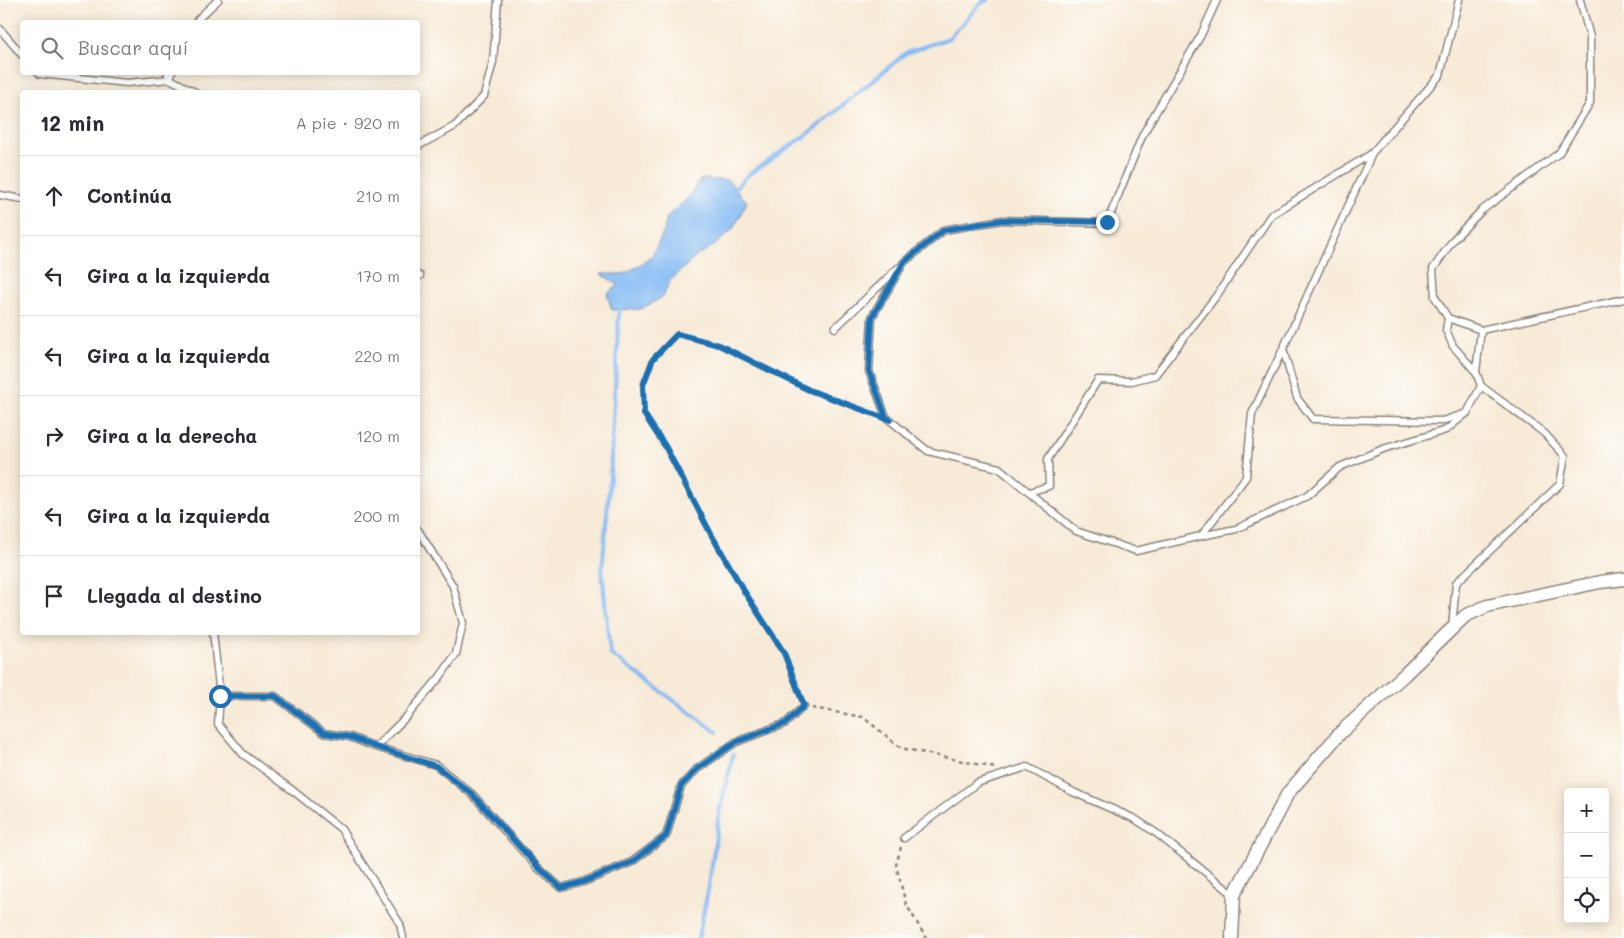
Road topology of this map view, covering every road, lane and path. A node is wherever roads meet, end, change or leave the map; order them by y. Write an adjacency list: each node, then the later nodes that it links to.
1 (218, 0): 6 (lane)
2 (498, 0): 12 (lane)
3 (1217, 0): 16 (lane)
4 (1459, 0): 13 (lane)
5 (1580, 0): 18 (lane)
6 (198, 20)
7 (0, 29): 8 (lane)
8 (20, 53)
9 (50, 75): 10 (lane)
10 (170, 75): 11 (lane)
11 (192, 90)
12 (420, 145)
13 (1371, 154): 21 (lane); 26 (lane)
14 (0, 195): 15 (lane)
15 (20, 199)
16 (904, 262): 19 (lane); 25 (lane)
17 (1624, 299): 20 (lane)
18 (1448, 318): 20 (lane); 22 (lane)
19 (835, 328)
20 (1481, 330): 22 (lane)
21 (1283, 350): 24 (lane); 28 (lane)
22 (1476, 372): 23 (lane)
23 (1481, 386): 24 (lane); 30 (lane)
24 (1466, 413): 28 (lane)
25 (890, 420): 26 (lane); 33 (path)
26 (1029, 492): 28 (lane)
27 (420, 533): 34 (lane)
28 (1201, 536)
29 (1624, 579): 30 (street)
30 (1451, 630): 37 (street)
31 (213, 635): 32 (lane)
32 (220, 696): 34 (lane); 38 (lane)
33 (804, 706): 34 (lane); 35 (path)
34 (376, 747)
35 (1013, 771): 36 (lane); 37 (lane)
36 (904, 838): 39 (path)
37 (1234, 895): 40 (street)
38 (403, 938)
39 (926, 938)
40 (1232, 938)

